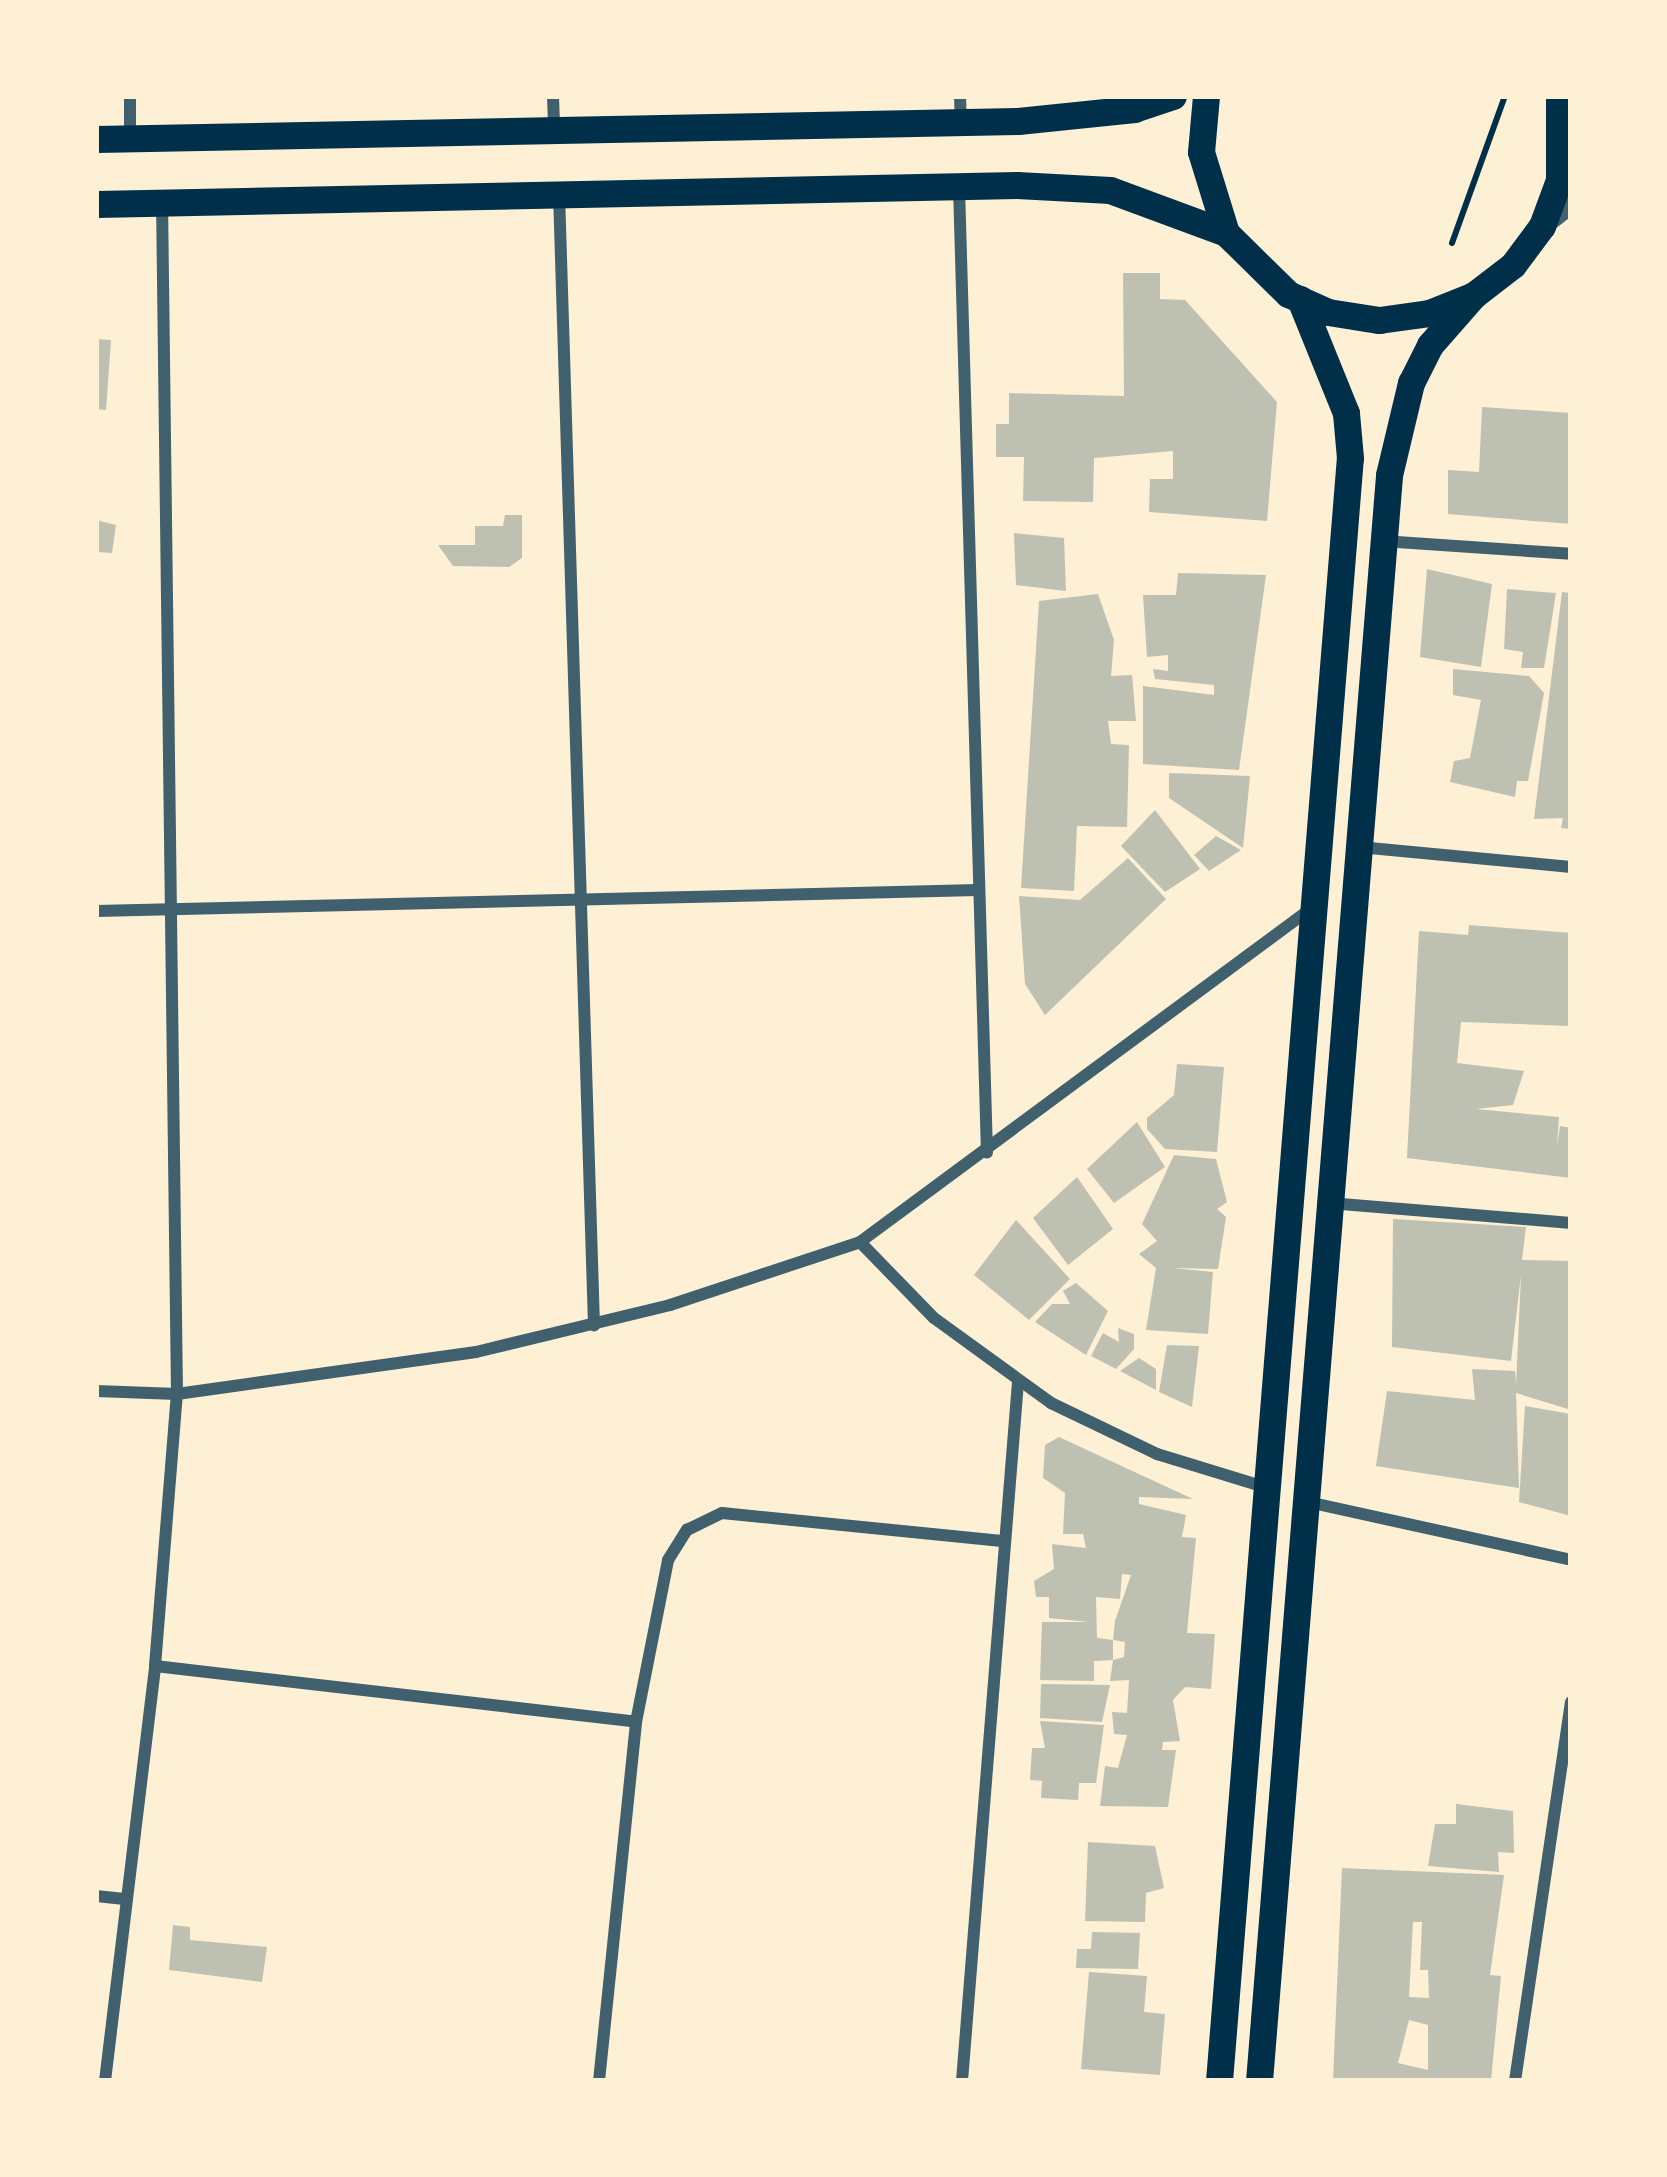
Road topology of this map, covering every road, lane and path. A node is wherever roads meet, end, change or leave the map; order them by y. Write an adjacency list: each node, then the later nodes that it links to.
1 (130, 96): 9 (street)
2 (553, 96): 8 (street)
3 (1173, 96): 7 (main road)
4 (1206, 96): 17 (main road)
5 (1504, 96): 18 (path)
6 (1558, 96): 16 (main road)
7 (961, 109): 8 (main road)
8 (554, 131): 9 (main road)
9 (130, 138): 10 (main road)
10 (96, 139)
11 (958, 185): 12 (main road); 17 (main road); 25 (street)
12 (559, 192): 13 (main road); 26 (street)
13 (162, 200): 15 (main road); 28 (street)
14 (1571, 202): 16 (street)
15 (96, 204)
16 (1542, 226): 19 (main road)
17 (1226, 233): 20 (main road)
18 (1452, 243)
19 (1474, 295): 20 (main road); 21 (main road)
20 (1300, 299): 27 (main road)
21 (1382, 541): 22 (street); 23 (main road)
22 (1571, 554)
23 (1357, 847): 24 (street); 31 (main road)
24 (1571, 867)
25 (978, 890): 26 (street); 30 (street)
26 (577, 900): 28 (street); 34 (street)
27 (1315, 906): 30 (street); 38 (main road)
28 (171, 908): 29 (street); 37 (street)
29 (96, 911)
30 (987, 1153): 33 (street)
31 (1329, 1203): 32 (street); 39 (main road)
32 (1571, 1223)
33 (860, 1242): 34 (street); 35 (street)
34 (594, 1325): 37 (street)
35 (1018, 1382): 38 (street); 40 (street)
36 (96, 1391): 37 (street)
37 (177, 1394): 42 (street)
38 (1270, 1489): 52 (main road)
39 (1305, 1501): 41 (street); 53 (main road)
40 (1005, 1541): 44 (street); 51 (street)
41 (1571, 1560)
42 (154, 1666): 44 (street); 48 (street)
43 (1571, 1702): 45 (street)
44 (636, 1722): 50 (street)
45 (1556, 1800): 46 (street); 54 (street)
46 (1571, 1804)
47 (96, 1896): 48 (street)
48 (127, 1899): 49 (street)
49 (105, 2081)
50 (599, 2081)
51 (962, 2081)
52 (1219, 2081)
53 (1259, 2081)
54 (1515, 2081)

